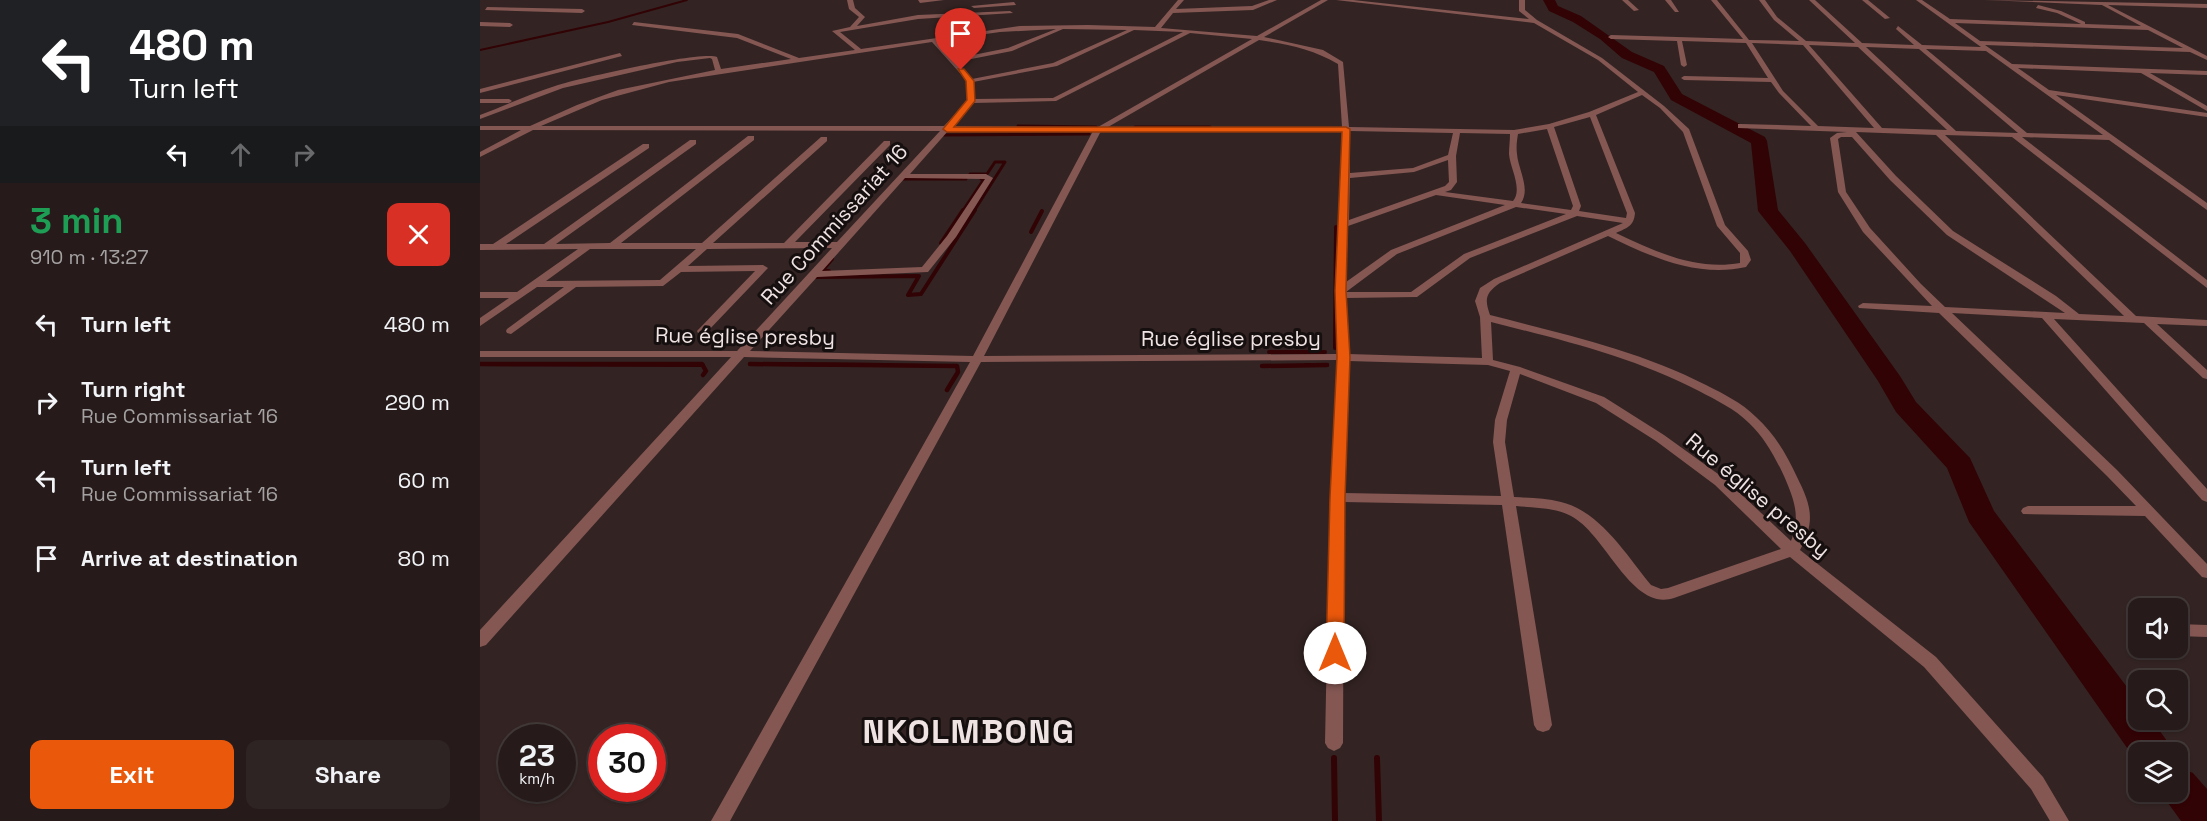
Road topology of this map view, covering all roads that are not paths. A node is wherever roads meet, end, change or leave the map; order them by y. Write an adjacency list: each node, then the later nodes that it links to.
1 (850, 0): 43 (street)
2 (941, 0): 18 (street)
3 (1181, 0): 33 (street)
4 (1274, 0): 33 (street)
5 (1324, 0): 51 (street)
6 (1339, 0): 37 (street)
7 (1522, 0): 37 (street)
8 (1625, 0): 29 (street)
9 (1668, 0): 30 (street)
10 (1714, 0): 55 (street)
11 (1762, 0): 56 (street)
12 (1812, 0): 58 (street)
13 (1865, 0): 36 (street)
14 (1918, 0): 38 (street)
15 (1987, 0): 16 (street)
16 (1999, 0): 19 (street)
17 (2180, 0): 24 (street)
18 (920, 1)
19 (2010, 1): 21 (street); 42 (street)
20 (1015, 2): 23 (street); 35 (street)
21 (2096, 2): 24 (street); 46 (street)
22 (504, 3): 28 (street)
23 (967, 6)
24 (2193, 6): 25 (street); 34 (street)
25 (2207, 6)
26 (943, 7): 27 (street)
27 (931, 8)
28 (487, 9): 31 (street); 32 (street)
29 (1636, 10)
30 (1677, 10)
31 (480, 11)
32 (582, 11)
33 (1172, 11): 49 (street)
34 (2207, 12)
35 (1010, 13): 43 (street); 48 (street)
36 (1887, 18)
37 (1534, 21): 77 (street)
38 (1947, 21): 42 (street); 57 (street)
39 (480, 24): 41 (street)
40 (634, 24): 65 (street)
41 (510, 25)
42 (2090, 26): 46 (street)
43 (852, 27): 62 (street)
44 (1064, 27): 47 (street); 48 (street); 66 (street)
45 (1898, 28): 59 (street)
46 (2149, 28): 61 (street)
47 (1133, 29): 49 (street); 74 (street)
48 (1003, 30): 54 (street)
49 (1156, 30): 50 (street)
50 (1189, 32): 51 (street); 80 (street)
51 (1260, 37): 93 (street); 94 (street)
52 (1611, 37): 53 (street)
53 (1678, 38): 55 (street); 67 (street)
54 (934, 40): 62 (street); 66 (street)
55 (1748, 42): 56 (street); 73 (street)
56 (1804, 43): 58 (street); 95 (street)
57 (1979, 43): 60 (street); 61 (street)
58 (1858, 45): 59 (street); 100 (street)
59 (1920, 47): 60 (street); 102 (street)
60 (1987, 49): 68 (street)
61 (2191, 50): 64 (street)
62 (861, 52): 65 (street)
63 (620, 55): 75 (street)
64 (2207, 58)
65 (801, 60): 70 (street)
66 (952, 60): 74 (street)
67 (1684, 65)
68 (2011, 66): 69 (street); 76 (street)
69 (2143, 71): 71 (street); 81 (street)
70 (719, 72): 79 (street); 91 (street)
71 (2207, 73)
72 (1684, 78): 73 (street)
73 (1772, 80): 89 (street)
74 (970, 81): 80 (street)
75 (480, 91)
76 (2045, 91): 82 (street); 104 (street)
77 (1641, 93): 83 (street); 120 (street)
78 (480, 101): 79 (street)
79 (517, 101): 85 (street)
80 (971, 101): 92 (street, Rue Commissariat 16)
81 (2207, 109)
82 (2188, 112): 84 (street); 86 (street)
83 (1592, 114): 87 (street); 118 (street)
84 (2207, 115)
85 (480, 117)
86 (2207, 124)
87 (1550, 126): 98 (street); 117 (street)
88 (1741, 126): 89 (street)
89 (1815, 126): 96 (street)
90 (480, 128): 91 (street)
91 (532, 128): 92 (street); 109 (street)
92 (947, 129): 94 (street); 111 (street, Rue Commissariat 16)
93 (1346, 129): 94 (street); 97 (street); 112 (street)
94 (1097, 130): 151 (street)
95 (1879, 130): 96 (street); 99 (street)
96 (1851, 131): 138 (street); 141 (street)
97 (1457, 132): 98 (street); 110 (street)
98 (1514, 132): 115 (street)
99 (1938, 132): 100 (street); 142 (street)
100 (1953, 132): 101 (street)
101 (2013, 134): 102 (street); 133 (street)
102 (2025, 135): 104 (street)
103 (751, 138): 128 (street)
104 (2111, 138): 114 (street)
105 (824, 139): 123 (street)
106 (693, 142): 126 (street)
107 (887, 143): 121 (street)
108 (646, 146): 125 (street)
109 (480, 155)
110 (1452, 156): 112 (street); 113 (street)
111 (904, 176): 122 (street, Rue Commissariat 16); 130 (street)
112 (1346, 176): 119 (street)
113 (1437, 193): 115 (street); 119 (street)
114 (2202, 201): 116 (street)
115 (1514, 205): 117 (street); 134 (street)
116 (2207, 207)
117 (1574, 214): 118 (street); 134 (street)
118 (1630, 221): 120 (street)
119 (1343, 225): 134 (street)
120 (1609, 233): 140 (street)
121 (787, 245): 122 (street); 123 (street)
122 (842, 245): 130 (street, Rue Commissariat 16)
123 (704, 246): 128 (street); 129 (street)
124 (480, 247): 125 (street)
125 (494, 247): 126 (street)
126 (546, 247): 127 (street)
127 (587, 247): 128 (street); 132 (street)
128 (611, 247)
129 (678, 269): 131 (street); 146 (street)
130 (815, 274): 149 (street, Rue Commissariat 16)
131 (575, 283): 132 (street); 147 (street)
132 (535, 284): 136 (street)
133 (2207, 285)
134 (1341, 293): 150 (street)
135 (480, 295): 136 (street)
136 (520, 295): 144 (street)
137 (1863, 306): 138 (street)
138 (1942, 310): 139 (street); 159 (street)
139 (2044, 314): 141 (street); 156 (street)
140 (1485, 317): 152 (street); 160 (street)
141 (2077, 317): 142 (street)
142 (2133, 319): 143 (street)
143 (2147, 320): 145 (street); 154 (street)
144 (480, 323)
145 (2207, 323)
146 (702, 331)
147 (511, 332)
148 (480, 354): 149 (street, Rue église presby)
149 (742, 354): 151 (street, Rue église presby); 164 (street, Rue Commissariat 16)
150 (1343, 357): 151 (street, Rue église presby); 152 (street, Rue église presby); 155 (street)
151 (977, 359): 167 (street)
152 (1488, 362): 153 (street, Rue église presby)
153 (1516, 369): 157 (street); 160 (street, Rue église presby)
154 (2207, 375)
155 (1337, 497): 157 (street); 166 (street)
156 (2207, 497)
157 (1509, 501): 160 (street); 165 (street)
158 (2028, 511): 159 (street)
159 (2146, 511): 161 (street)
160 (1792, 551): 168 (street, Rue église presby)
161 (2207, 573)
162 (2188, 630): 163 (street)
163 (2207, 631)
164 (480, 641)
165 (1543, 725)
166 (1334, 742)
167 (720, 821)
168 (2060, 821)

